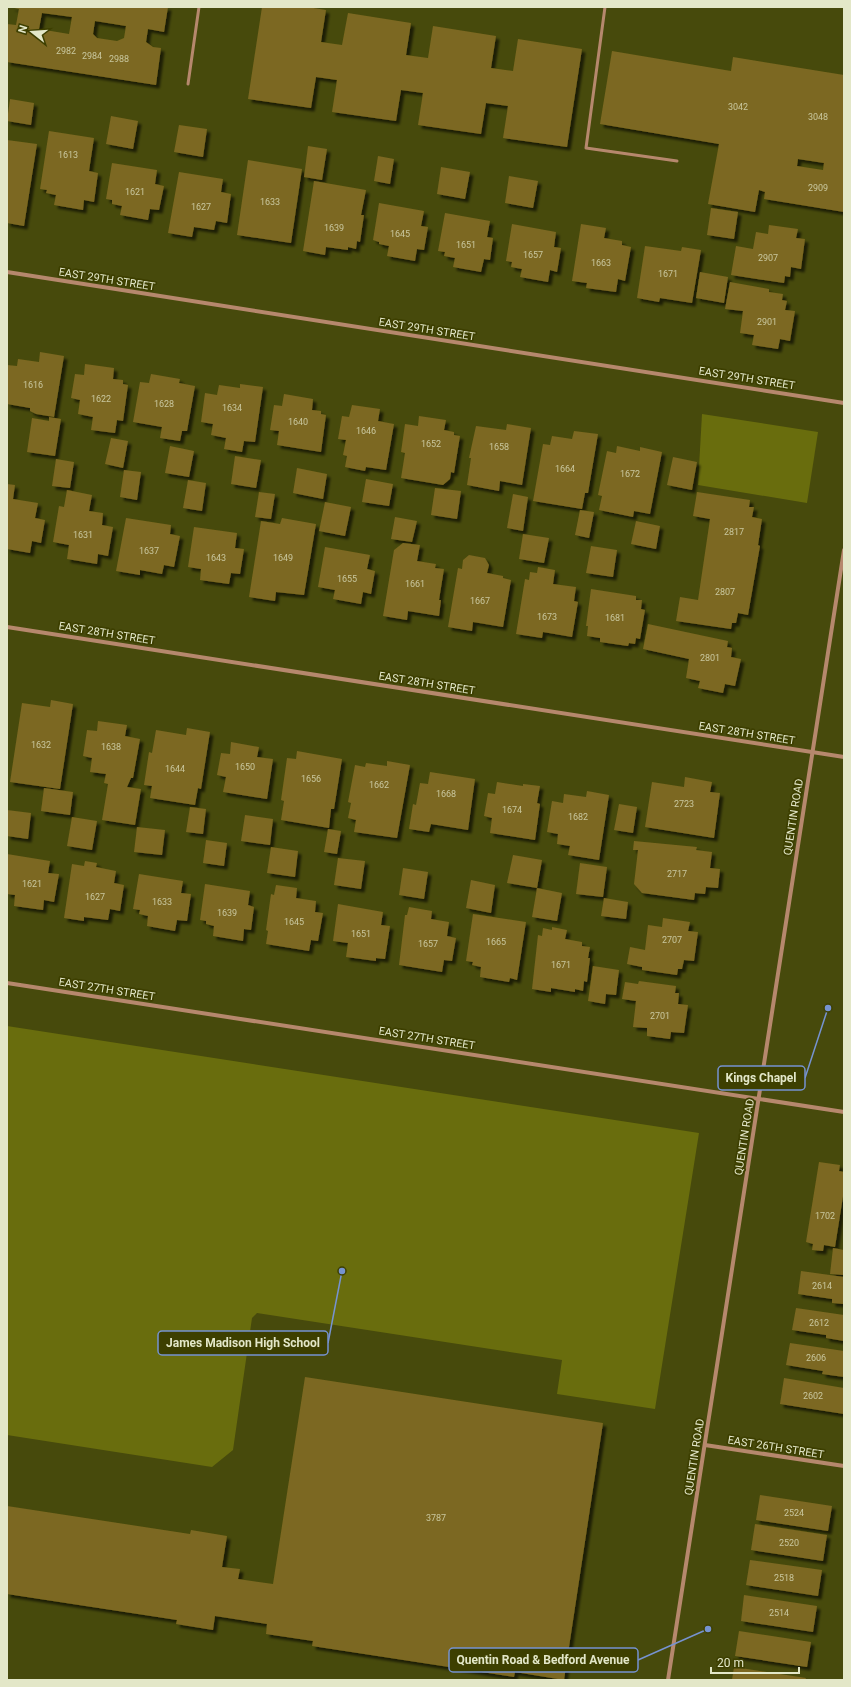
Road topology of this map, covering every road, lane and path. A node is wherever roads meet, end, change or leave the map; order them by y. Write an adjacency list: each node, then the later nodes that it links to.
1 (199, 7): 3 (lane)
2 (605, 7): 4 (lane)
3 (188, 84)
4 (677, 161)
5 (7, 272): 6 (street, EAST 29TH STREET)
6 (844, 403)
7 (844, 550): 9 (street, QUENTIN ROAD)
8 (7, 627): 9 (street, EAST 28TH STREET)
9 (812, 752): 10 (street, EAST 28TH STREET); 12 (street, QUENTIN ROAD)
10 (844, 757)
11 (7, 983): 12 (street, EAST 27TH STREET)
12 (759, 1098): 13 (street, EAST 27TH STREET); 14 (street, QUENTIN ROAD)
13 (844, 1112)
14 (705, 1445): 15 (street, EAST 26TH STREET); 16 (street, QUENTIN ROAD)
15 (844, 1466)
16 (668, 1680)

